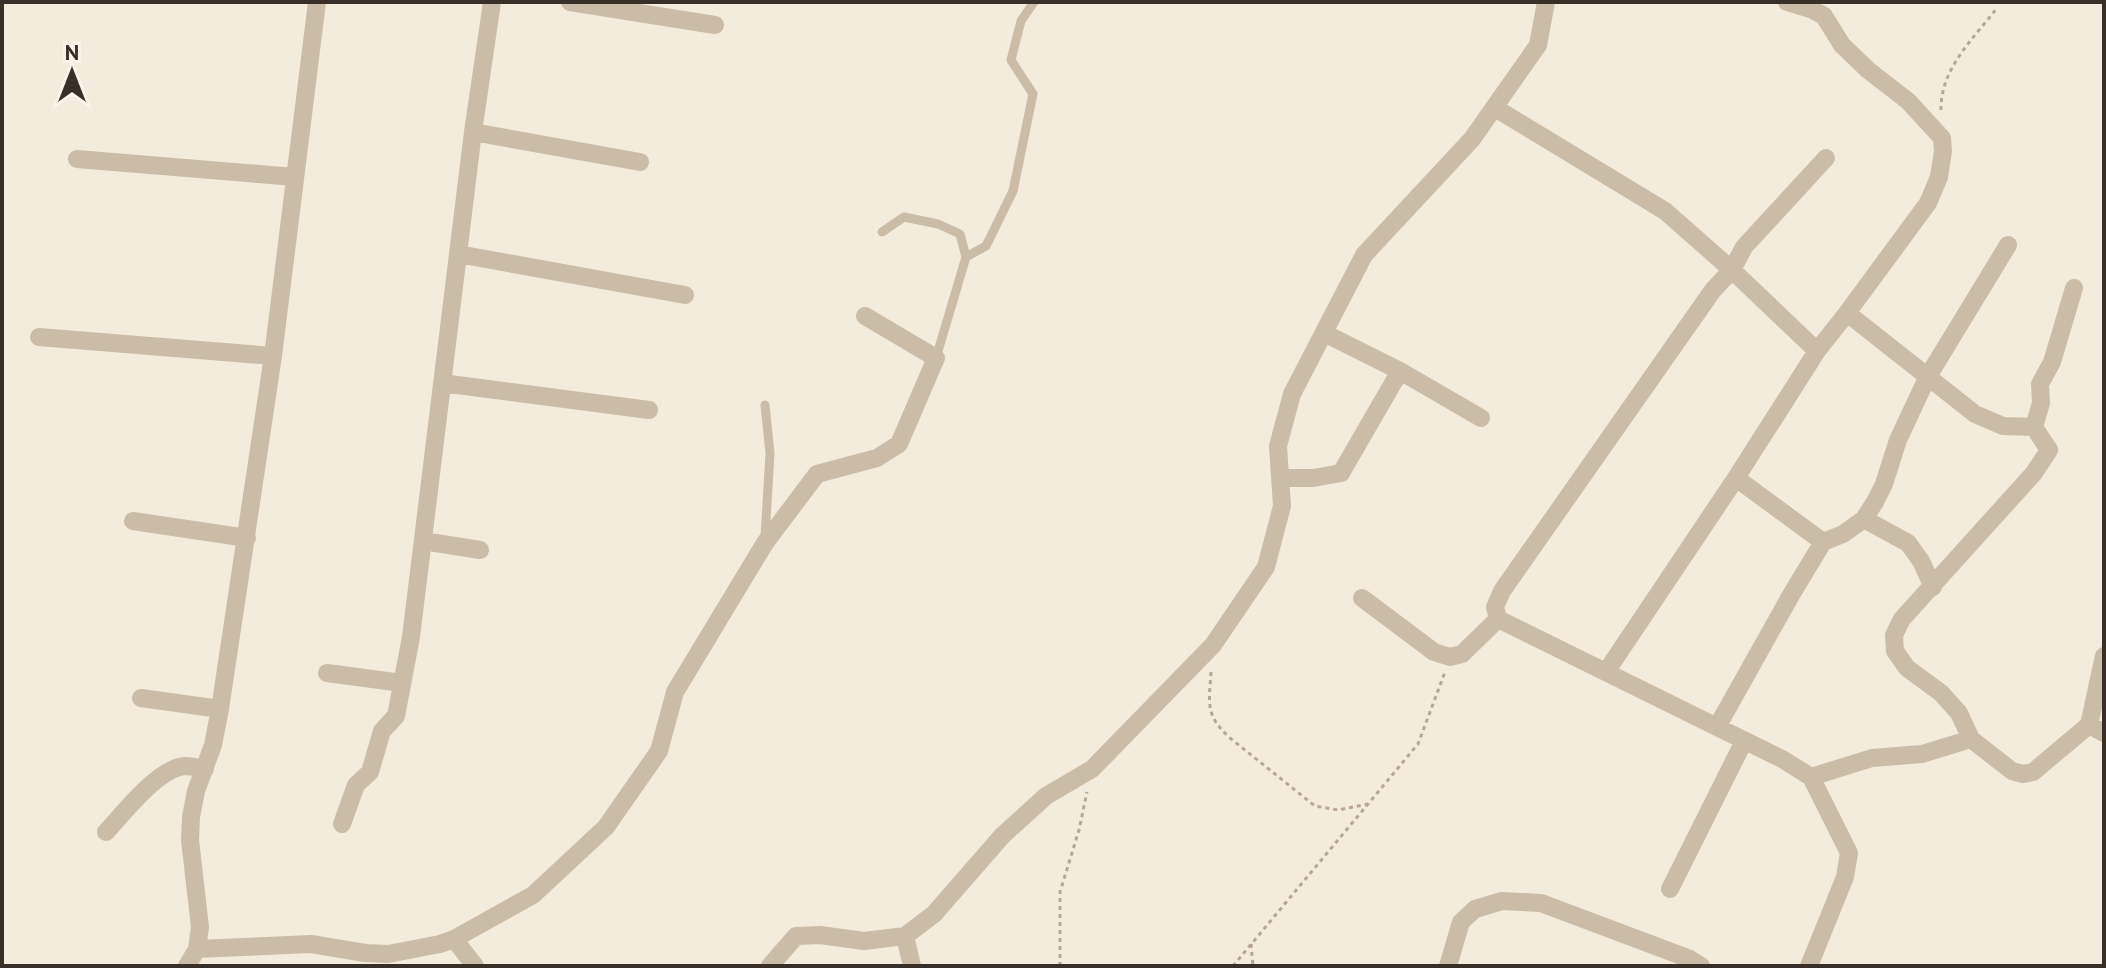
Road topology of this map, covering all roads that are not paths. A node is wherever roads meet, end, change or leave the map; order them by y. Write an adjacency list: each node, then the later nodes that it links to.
1 (317, 2): 13 (street)
2 (492, 2): 9 (street)
3 (570, 2): 7 (street)
4 (1034, 2): 17 (lane)
5 (1546, 2): 8 (street)
6 (1787, 2): 21 (street)
7 (715, 25)
8 (1495, 108): 18 (street); 23 (street)
9 (473, 132): 12 (street); 16 (street)
10 (1826, 158): 18 (street)
11 (77, 159): 13 (street)
12 (640, 162)
13 (295, 177): 26 (street)
14 (882, 232): 17 (lane)
15 (2008, 245): 29 (street)
16 (458, 254): 20 (street); 30 (street)
17 (966, 257): 27 (lane)
18 (1732, 270): 25 (street); 46 (street)
19 (2074, 288): 34 (street)
20 (685, 295)
21 (1847, 313): 25 (street); 29 (street)
22 (865, 316): 27 (street)
23 (1324, 333): 28 (street); 35 (street)
24 (39, 337): 26 (street)
25 (1817, 351): 36 (street)
26 (273, 356): 39 (street)
27 (936, 358): 42 (street)
28 (1400, 371): 33 (street); 35 (street)
29 (1927, 378): 34 (street); 37 (street)
30 (442, 383): 32 (street); 40 (street)
31 (765, 405): 42 (lane)
32 (649, 410)
33 (1481, 418)
34 (2034, 427): 44 (street)
35 (1280, 478): 62 (street)
36 (1736, 478): 41 (street); 48 (street)
37 (1864, 519): 41 (street); 44 (street)
38 (133, 521): 39 (street)
39 (247, 538): 52 (street)
40 (423, 541): 43 (street); 50 (street)
41 (1823, 542): 53 (street)
42 (765, 543): 63 (street)
43 (480, 550)
44 (1933, 587): 55 (street)
45 (1362, 598): 46 (street)
46 (1498, 619): 48 (street)
47 (2104, 656): 54 (street)
48 (1606, 672): 53 (street)
49 (327, 673): 50 (street)
50 (402, 683): 59 (street)
51 (141, 698): 52 (street)
52 (220, 709): 57 (street)
53 (1717, 727): 56 (street)
54 (2097, 729): 55 (street)
55 (1971, 739): 58 (street)
56 (1744, 741): 58 (street); 61 (street)
57 (205, 769): 60 (street); 64 (street)
58 (1811, 777): 71 (street)
59 (342, 824)
60 (106, 832)
61 (1670, 889)
62 (905, 936): 67 (street); 68 (street)
63 (454, 939): 64 (street); 66 (street)
64 (197, 949): 65 (street)
65 (187, 966)
66 (475, 966)
67 (770, 966)
68 (912, 966)
69 (1448, 966): 70 (street)
70 (1701, 966)
71 (1809, 966)

